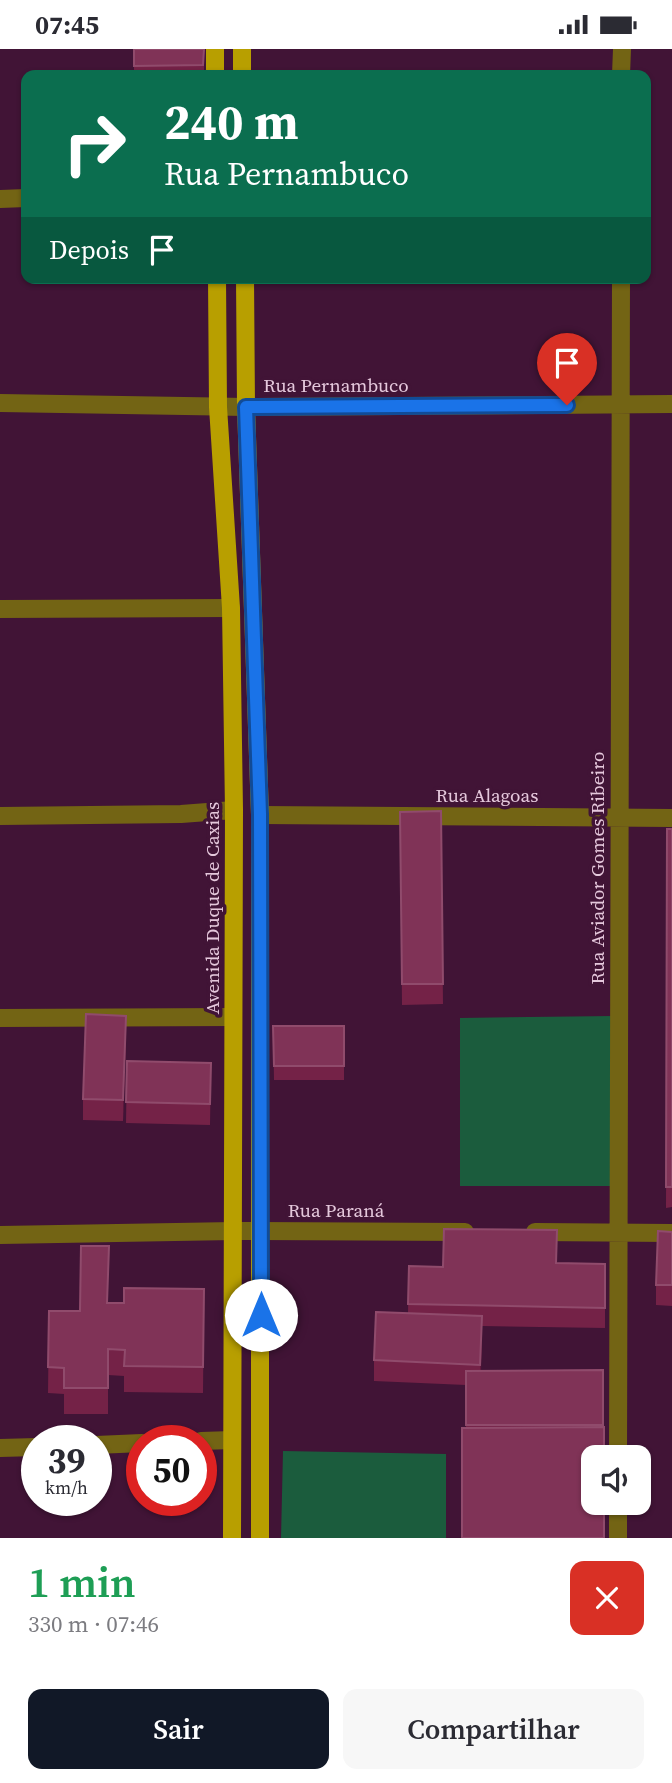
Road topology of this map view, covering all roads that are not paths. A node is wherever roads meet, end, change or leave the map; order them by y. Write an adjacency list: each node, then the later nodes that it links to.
1 (215, 49): 4 (main road)
2 (242, 49): 5 (main road)
3 (621, 49): 6 (street)
4 (215, 70)
5 (242, 70)
6 (621, 70)
7 (21, 198): 8 (street)
8 (0, 199)
9 (216, 284): 15 (main road, Avenida Duque de Caxias)
10 (245, 284): 16 (main road)
11 (621, 284): 13 (street, Rua Aviador Gomes Ribeiro)
12 (0, 403): 15 (street, Rua Pernambuco)
13 (620, 404): 14 (street, Rua Pernambuco); 16 (street, Rua Pernambuco); 22 (street, Rua Aviador Gomes Ribeiro)
14 (672, 404)
15 (218, 407): 16 (street, Rua Pernambuco); 17 (main road, Avenida Duque de Caxias)
16 (246, 407): 20 (main road)
17 (231, 608): 18 (street); 19 (main road, Avenida Duque de Caxias)
18 (0, 609)
19 (234, 810): 21 (street); 24 (main road, Avenida Duque de Caxias)
20 (260, 814): 22 (street, Rua Alagoas); 27 (main road)
21 (0, 816)
22 (619, 818): 23 (street, Rua Alagoas); 30 (street, Rua Aviador Gomes Ribeiro)
23 (672, 818)
24 (233, 1017): 25 (street); 26 (main road, Avenida Duque de Caxias)
25 (0, 1018)
26 (234, 1231): 27 (street, Rua Paraná); 32 (street, Rua Paraná); 34 (main road, Avenida Duque de Caxias)
27 (262, 1231): 28 (street, Rua Paraná); 40 (main road)
28 (480, 1232)
29 (521, 1232): 30 (street)
30 (617, 1233): 31 (street); 35 (street, Rua Aviador Gomes Ribeiro)
31 (672, 1233)
32 (0, 1235)
33 (217, 1440): 34 (street)
34 (232, 1440): 39 (main road, Avenida Duque de Caxias)
35 (618, 1445)
36 (21, 1447): 37 (street)
37 (0, 1448)
38 (618, 1515): 41 (street)
39 (232, 1538)
40 (260, 1538)
41 (618, 1538)

